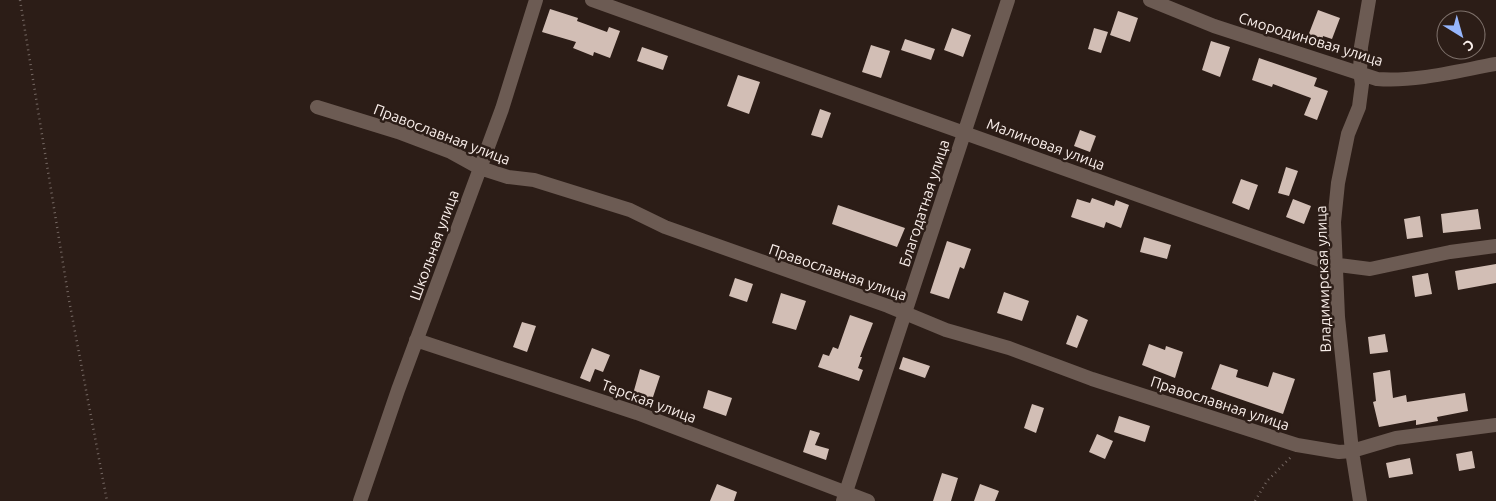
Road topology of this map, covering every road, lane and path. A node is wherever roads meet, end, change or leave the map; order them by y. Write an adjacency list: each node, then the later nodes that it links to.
1 (20, 0): 20 (path)
2 (536, 0): 11 (street, Школьная улица)
3 (592, 0): 10 (street, Малиновая улица)
4 (1008, 0): 10 (street, Благодатная улица)
5 (1150, 0): 8 (street, Смородиновая улица)
6 (1369, 0): 8 (street, Владимирская улица)
7 (1496, 64): 8 (street, Смородиновая улица)
8 (1360, 72): 13 (street, Владимирская улица)
9 (317, 107): 11 (street, Православная улица)
10 (965, 132): 13 (street, Малиновая улица); 14 (street, Благодатная улица)
11 (480, 168): 14 (street, Православная улица); 15 (street, Школьная улица)
12 (1496, 246): 13 (street, Малиновая улица)
13 (1338, 265): 18 (street, Владимирская улица)
14 (905, 312): 17 (street, Православная улица); 19 (street, Благодатная улица)
15 (416, 340): 19 (street, Терская улица); 21 (street, Школьная улица)
16 (1496, 425): 18 (street, Православная улица)
17 (1297, 446): 18 (street, Православная улица); 23 (path)
18 (1352, 451): 24 (street, Владимирская улица)
19 (845, 497): 22 (street, Терская улица)
20 (107, 501)
21 (360, 501)
22 (868, 501)
23 (1255, 501)
24 (1360, 501)

